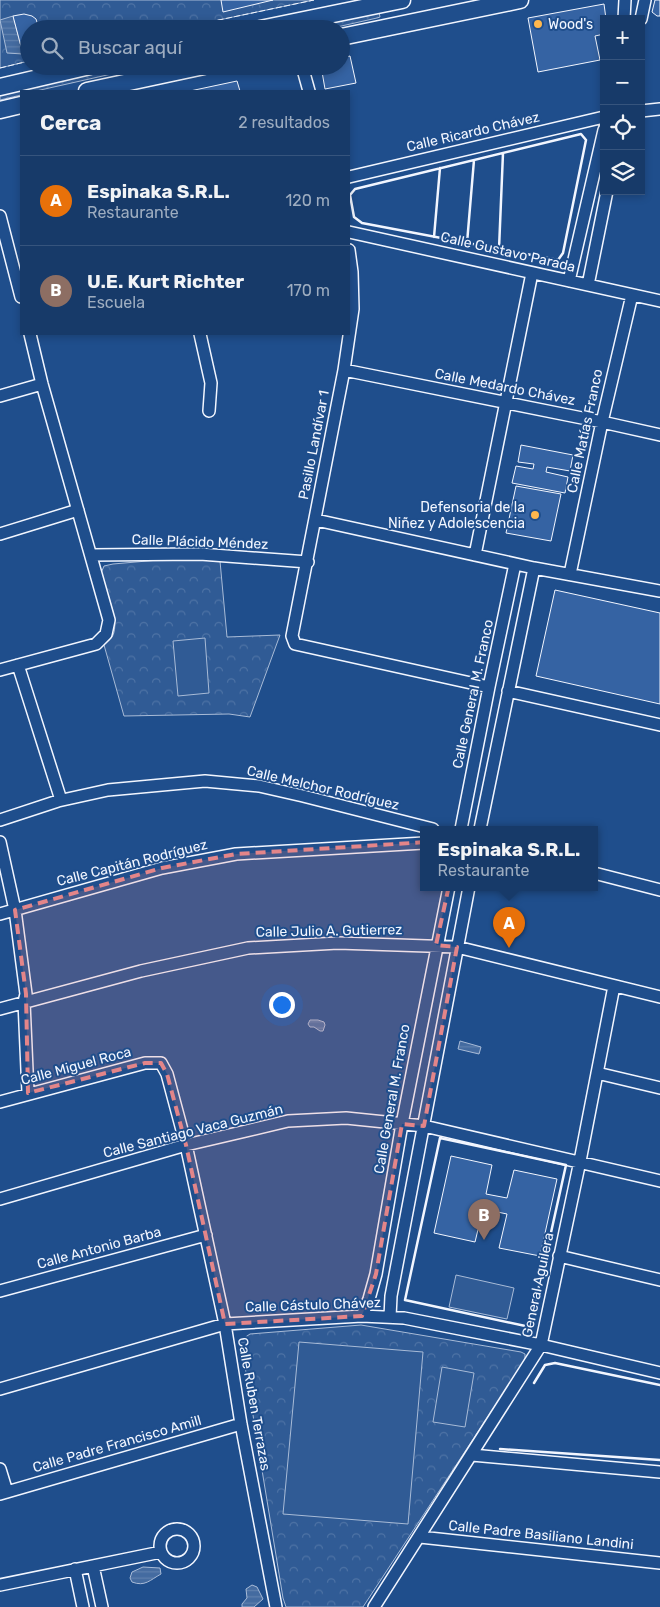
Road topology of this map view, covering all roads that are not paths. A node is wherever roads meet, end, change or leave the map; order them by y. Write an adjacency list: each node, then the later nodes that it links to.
1 (520, 0): 8 (main road)
2 (625, 0): 5 (street)
3 (645, 0): 6 (street)
4 (394, 2): 7 (main road); 8 (main road)
5 (624, 15)
6 (642, 15)
7 (305, 20)
8 (393, 26): 9 (main road)
9 (350, 35)
10 (51, 75): 14 (main road)
11 (176, 75): 13 (main road)
12 (305, 75): 16 (street)
13 (142, 86): 15 (main road)
14 (0, 87)
15 (98, 90)
16 (309, 90)
17 (20, 106): 19 (main road)
18 (660, 109): 20 (street)
19 (0, 110)
20 (645, 111)
21 (600, 118): 23 (street, Calle Ricardo Chávez)
22 (600, 147): 30 (street)
23 (350, 177)
24 (606, 195): 31 (street)
25 (0, 216): 27 (street)
26 (350, 232): 29 (street, Calle Gustavo Parada)
27 (6, 256): 32 (street)
28 (350, 257): 35 (street, Pasillo Landívar 1)
29 (532, 273): 30 (street, Calle Gustavo Parada); 42 (street)
30 (569, 281): 31 (street, Calle Gustavo Parada)
31 (588, 285): 33 (street, Calle Gustavo Parada)
32 (20, 294)
33 (632, 295): 34 (street, Calle Gustavo Parada); 44 (street, Calle Matías Franco)
34 (660, 301)
35 (350, 329)
36 (30, 335): 40 (street)
37 (200, 335): 43 (street)
38 (349, 335): 39 (street, Pasillo Landívar 1)
39 (344, 370): 42 (street, Calle Medardo Chávez); 47 (street, Pasillo Landívar 1)
40 (42, 384): 41 (street); 46 (street)
41 (0, 396)
42 (506, 402): 44 (street, Calle Medardo Chávez); 50 (street)
43 (209, 411)
44 (602, 422): 45 (street, Calle Medardo Chávez); 54 (street, Calle Matías Franco)
45 (660, 435)
46 (78, 510): 48 (street); 49 (street)
47 (316, 520): 50 (street); 51 (street, Pasillo Landívar 1)
48 (0, 534)
49 (91, 555): 51 (street, Calle Plácido Méndez); 58 (street)
50 (475, 555): 52 (street)
51 (308, 562): 60 (street, Pasillo Landívar 1)
52 (515, 564): 53 (street); 56 (street, Calle General M. Franco)
53 (534, 568): 54 (street); 57 (street)
54 (570, 574): 55 (street)
55 (660, 591)
56 (504, 617): 57 (street); 60 (street, Calle General M. Franco)
57 (522, 621): 61 (street)
58 (18, 664): 59 (street); 63 (street)
59 (0, 670)
60 (489, 687): 66 (street, Calle General M. Franco)
61 (508, 691): 62 (street); 67 (street)
62 (660, 726)
63 (62, 800): 64 (street, Calle Melchor Rodríguez); 65 (street, Calle Melchor Rodríguez)
64 (0, 820)
65 (422, 826)
66 (462, 826)
67 (481, 826)
68 (0, 842): 74 (street)
69 (420, 843): 74 (street, Calle Capitán Rodríguez)
70 (598, 875): 71 (street)
71 (660, 890)
72 (448, 891): 76 (street, Calle General M. Franco)
73 (468, 891): 77 (street)
74 (15, 910): 75 (street, Calle Capitán Rodríguez); 80 (street)
75 (0, 914)
76 (436, 946): 77 (street, Calle Julio A. Gutierrez); 80 (street, Calle Julio A. Gutierrez); 87 (street, Calle General M. Franco)
77 (457, 947): 78 (street, Calle Julio A. Gutierrez); 88 (street)
78 (614, 986): 79 (street, Calle Julio A. Gutierrez); 83 (street, General Aguilera)
79 (660, 997)
80 (24, 1002): 81 (street, Calle Julio A. Gutierrez); 85 (street)
81 (0, 1009)
82 (160, 1063): 85 (street, Calle Miguel Roca); 89 (street, Calle Ruben Terrazas)
83 (597, 1073): 84 (street); 90 (street, General Aguilera)
84 (660, 1088)
85 (28, 1093): 86 (street, Calle Miguel Roca)
86 (0, 1102)
87 (402, 1124): 88 (street, Calle Santiago Vaca Guzmán); 89 (street, Calle Santiago Vaca Guzmán); 97 (street, Calle General M. Franco)
88 (424, 1126): 90 (street, Calle Santiago Vaca Guzmán); 98 (street)
89 (186, 1145): 92 (street, Calle Santiago Vaca Guzmán); 93 (street, Calle Ruben Terrazas)
90 (580, 1161): 91 (street, Calle Santiago Vaca Guzmán); 94 (street, General Aguilera)
91 (660, 1181)
92 (0, 1199)
93 (206, 1235): 96 (street, Calle Antonio Barba); 99 (street, Calle Ruben Terrazas)
94 (559, 1256): 95 (street); 100 (street, General Aguilera)
95 (660, 1280)
96 (0, 1291)
97 (362, 1316): 98 (street, Calle Cástulo Chávez); 99 (street, Calle Cástulo Chávez)
98 (390, 1317): 100 (street, Calle Cástulo Chávez)
99 (225, 1324): 102 (street, Calle Cástulo Chávez); 103 (street, Calle Ruben Terrazas)
100 (541, 1345): 101 (street, Calle Cástulo Chávez); 104 (street, General Aguilera)
101 (660, 1373)
102 (0, 1389)
103 (241, 1424): 107 (street, Calle Padre Francisco Amill); 116 (street, Calle Ruben Terrazas)
104 (472, 1455): 106 (street); 108 (street, General Aguilera)
105 (0, 1469): 107 (street)
106 (660, 1472)
107 (3, 1493)
108 (420, 1536): 110 (street, Calle Padre Basiliano Landini); 117 (street, General Aguilera)
109 (161, 1552): 111 (street)
110 (660, 1563)
111 (93, 1566): 112 (street); 115 (street)
112 (75, 1569): 113 (street); 114 (street)
113 (0, 1584)
114 (82, 1607)
115 (102, 1607)
116 (276, 1607)
117 (374, 1607)

